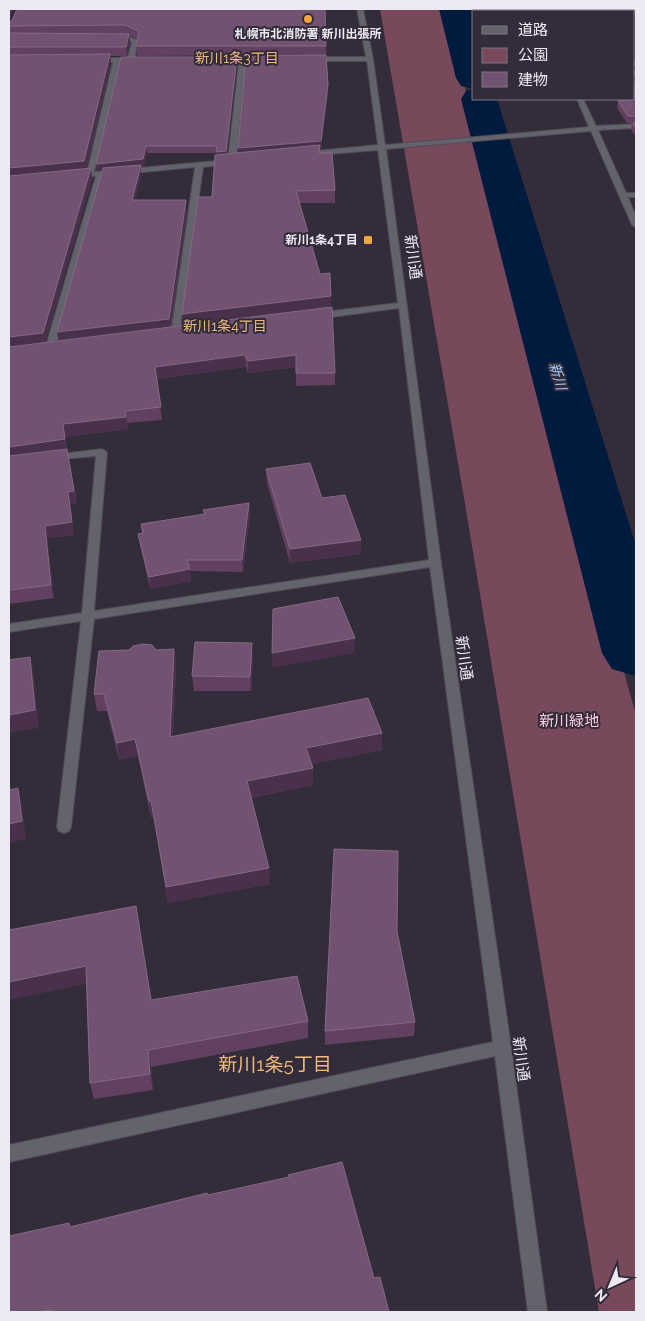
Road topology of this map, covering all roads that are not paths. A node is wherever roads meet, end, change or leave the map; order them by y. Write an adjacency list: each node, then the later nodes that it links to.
1 (360, 9): 4 (street, 新川通)
2 (106, 38): 7 (street)
3 (300, 59): 4 (street)
4 (370, 59): 15 (street, 新川通)
5 (88, 60): 6 (street)
6 (117, 60): 7 (street); 21 (street)
7 (132, 60): 8 (street)
8 (141, 60)
9 (214, 60): 10 (street)
10 (242, 60): 11 (street); 18 (street)
11 (271, 60)
12 (580, 100): 14 (street)
13 (636, 126): 14 (street)
14 (593, 128): 15 (street); 23 (street)
15 (382, 147): 16 (street); 26 (street, 新川通)
16 (301, 155)
17 (242, 160): 18 (street)
18 (232, 161): 19 (street)
19 (198, 164): 20 (street); 28 (street)
20 (100, 174): 21 (street); 29 (street)
21 (90, 175): 22 (street)
22 (63, 178)
23 (623, 195): 24 (street); 25 (street)
24 (636, 195)
25 (636, 225)
26 (403, 305): 27 (street); 31 (street, 新川通)
27 (303, 318)
28 (176, 334)
29 (51, 349)
30 (37, 461): 32 (street)
31 (435, 563): 32 (street); 35 (street, 新川通)
32 (88, 616): 33 (street); 34 (street)
33 (9, 628)
34 (64, 827)
35 (503, 1047): 36 (street); 37 (street, 新川通)
36 (9, 1154)
37 (538, 1312)

